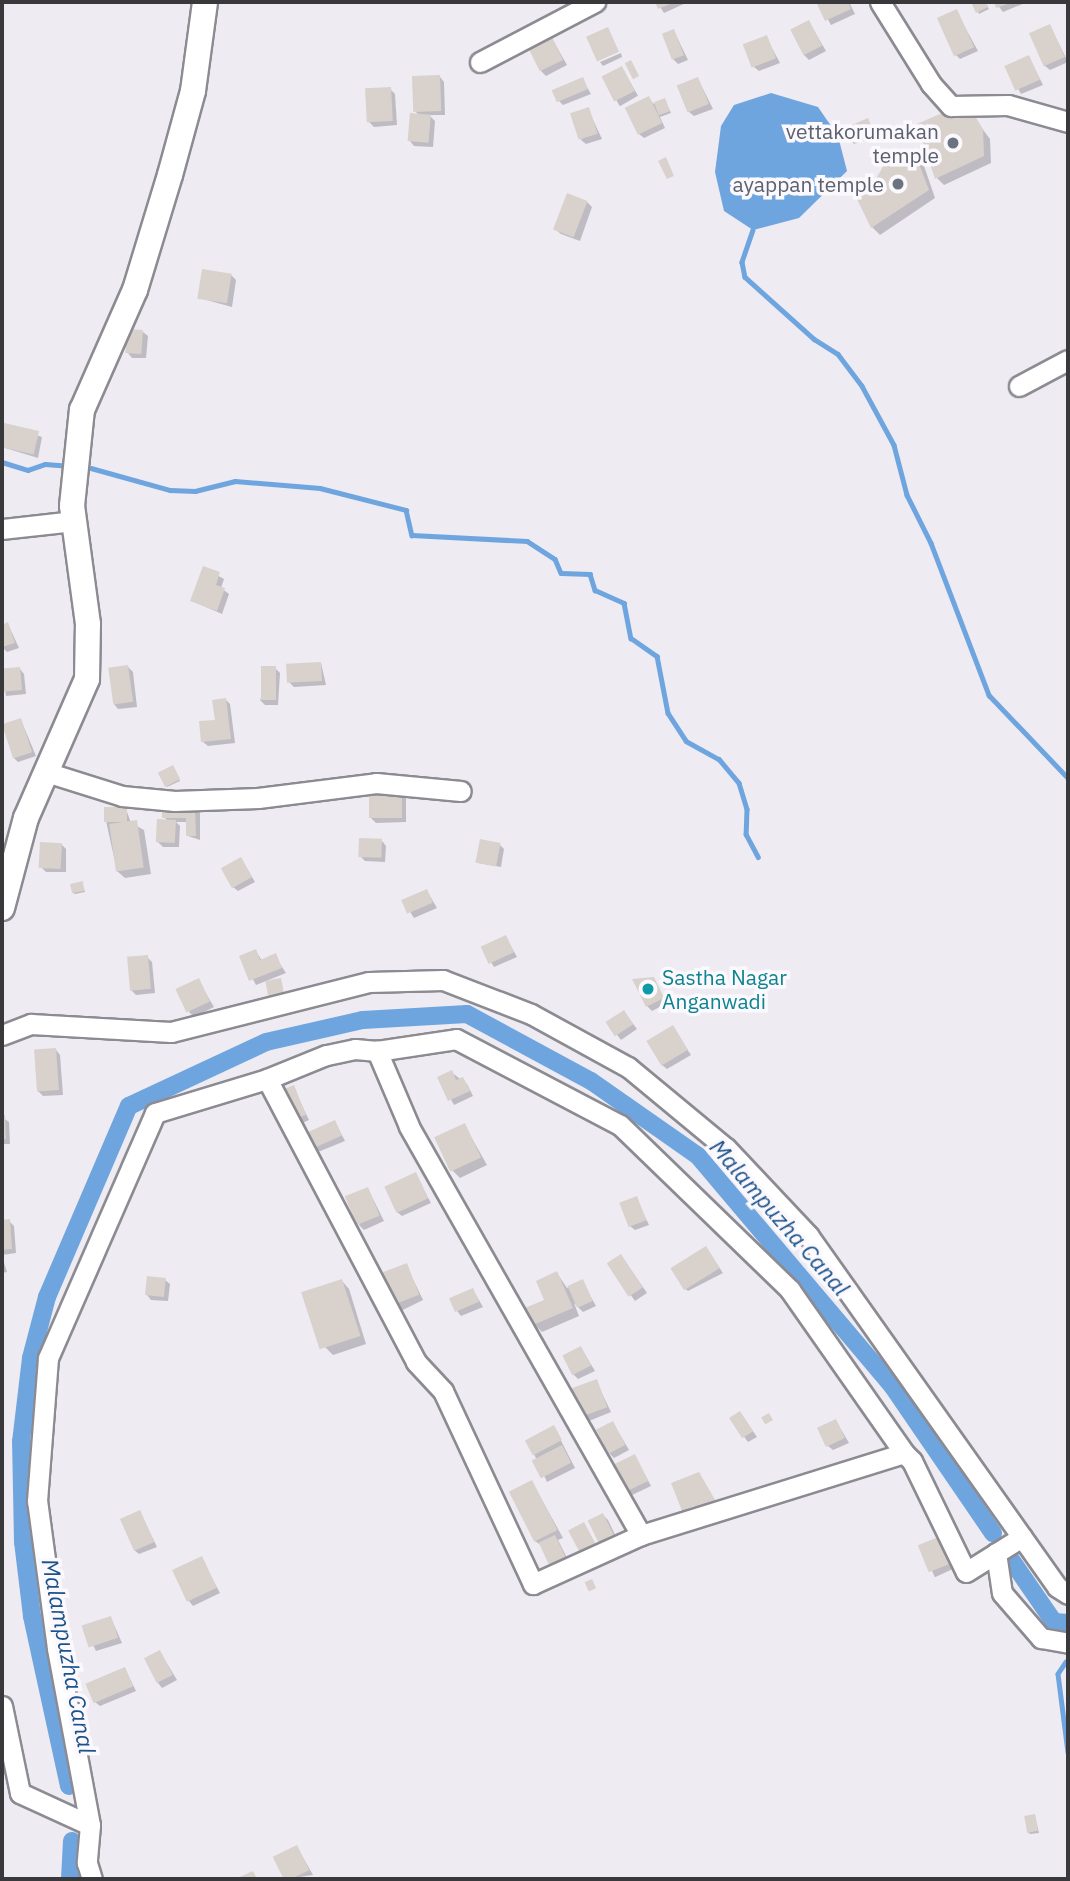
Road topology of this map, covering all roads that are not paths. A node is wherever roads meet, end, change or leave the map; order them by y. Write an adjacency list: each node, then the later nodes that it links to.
1 (205, 2): 8 (main road)
2 (595, 2): 4 (street)
3 (880, 2): 5 (street)
4 (480, 62)
5 (1068, 122)
6 (1068, 360): 7 (street)
7 (1018, 387)
8 (74, 521): 9 (street); 10 (main road)
9 (2, 529)
10 (46, 772): 11 (street); 12 (main road)
11 (461, 791)
12 (2, 908)
13 (2, 1035): 18 (street)
14 (377, 1051): 15 (street); 16 (street); 17 (street)
15 (267, 1079): 17 (street); 22 (street)
16 (904, 1453): 17 (street); 18 (street)
17 (641, 1535)
18 (1011, 1545): 19 (street); 20 (street)
19 (1068, 1594)
20 (1068, 1643)
21 (2, 1706): 22 (street)
22 (90, 1825): 23 (street)
23 (92, 1879)

